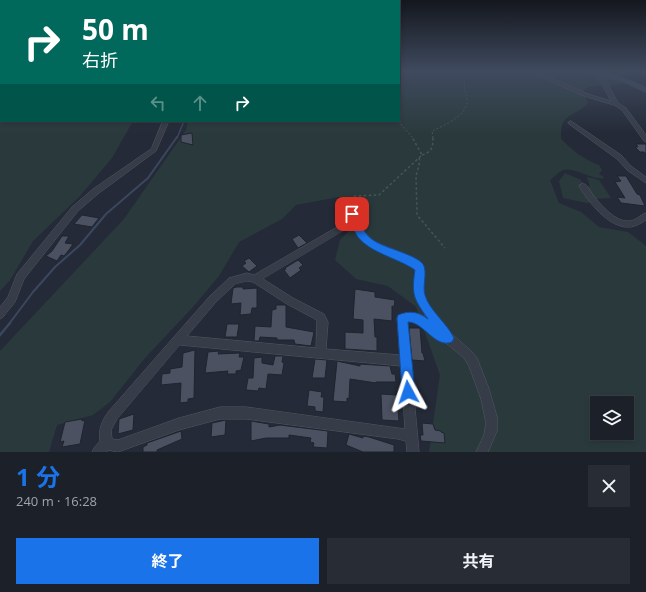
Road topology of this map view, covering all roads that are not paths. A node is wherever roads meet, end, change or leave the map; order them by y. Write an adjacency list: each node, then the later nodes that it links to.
1 (580, 92): 3 (street)
2 (609, 92): 3 (street)
3 (616, 104): 6 (street)
4 (166, 122): 13 (street)
5 (571, 122): 7 (street)
6 (646, 140)
7 (646, 181)
8 (584, 186): 10 (street)
9 (351, 206): 11 (street)
10 (646, 216)
11 (355, 220): 12 (street); 14 (street)
12 (255, 279): 15 (street); 16 (street)
13 (0, 314)
14 (448, 338): 17 (street); 22 (street)
15 (178, 340): 16 (street); 19 (street)
16 (321, 354): 17 (street)
17 (406, 362): 18 (street)
18 (412, 436): 19 (street); 21 (street)
19 (107, 443): 20 (street)
20 (98, 452)
21 (413, 452)
22 (482, 452)

